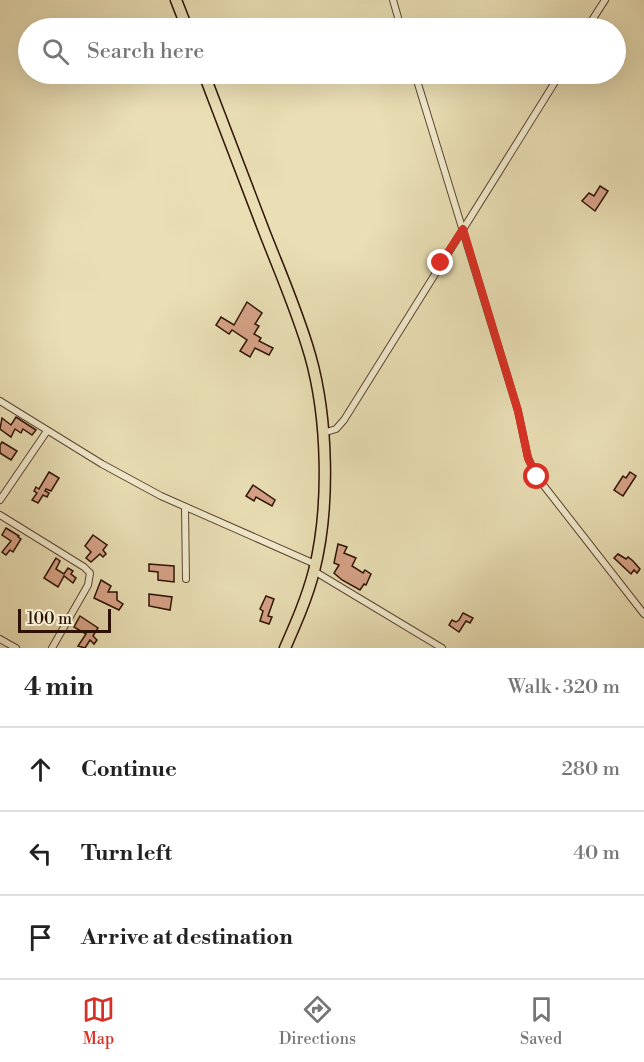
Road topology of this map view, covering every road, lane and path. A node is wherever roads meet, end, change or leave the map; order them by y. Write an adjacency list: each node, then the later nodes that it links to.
1 (176, 0): 4 (highway)
2 (393, 0): 5 (street)
3 (605, 0): 6 (street)
4 (183, 18)
5 (398, 18)
6 (593, 18)
7 (208, 84): 13 (highway)
8 (418, 84): 10 (street)
9 (554, 84): 10 (street)
10 (463, 229): 13 (street); 19 (street)
11 (0, 401): 12 (street)
12 (47, 430): 14 (street); 15 (street)
13 (323, 433): 17 (highway)
14 (0, 500)
15 (185, 507): 17 (street); 18 (street)
16 (0, 515): 22 (street)
17 (314, 568): 23 (highway); 24 (street)
18 (186, 579)
19 (644, 614)
20 (0, 639): 21 (street)
21 (16, 648)
22 (52, 648)
23 (285, 648)
24 (442, 648)

